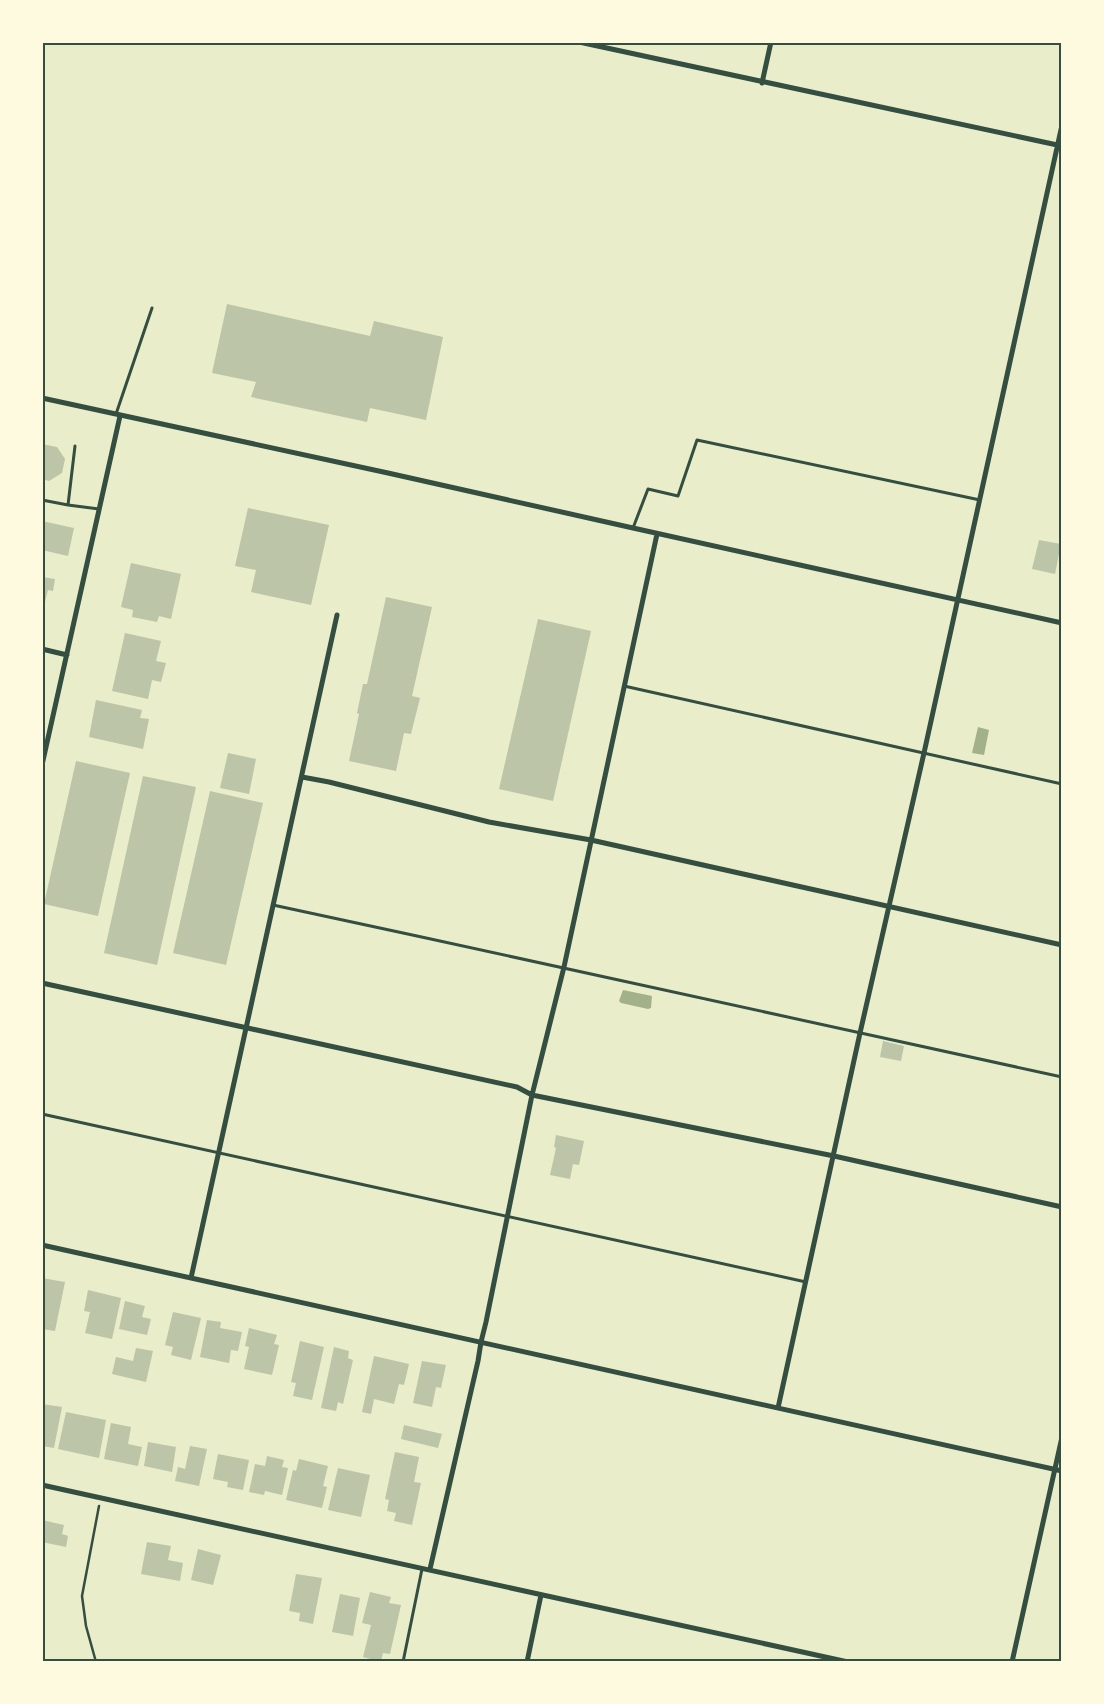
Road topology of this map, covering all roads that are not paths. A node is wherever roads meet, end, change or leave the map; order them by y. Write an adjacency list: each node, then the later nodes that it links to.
1 (579, 42): 3 (street)
2 (771, 42): 3 (street)
3 (762, 83): 5 (street)
4 (1062, 125): 5 (street)
5 (1059, 146): 11 (street)
6 (152, 308): 8 (lane)
7 (42, 398): 8 (street)
8 (118, 415): 13 (street); 14 (street)
9 (76, 446): 12 (lane)
10 (42, 500): 12 (lane)
11 (980, 500): 14 (lane); 16 (street)
12 (68, 505): 13 (lane)
13 (99, 509): 20 (street)
14 (633, 528): 15 (street)
15 (657, 534): 16 (street); 21 (street)
16 (957, 600): 18 (street); 22 (street)
17 (337, 615): 24 (street)
18 (1062, 623)
19 (42, 650): 20 (street)
20 (67, 655): 23 (street)
21 (623, 686): 22 (lane); 26 (street)
22 (924, 754): 25 (lane); 28 (street)
23 (42, 765)
24 (302, 777): 26 (street); 27 (street)
25 (1062, 784)
26 (591, 840): 28 (street); 30 (street)
27 (273, 905): 30 (lane); 32 (street)
28 (889, 907): 29 (street); 33 (street)
29 (1062, 945)
30 (564, 967): 33 (lane); 35 (street)
31 (42, 983): 32 (street)
32 (245, 1027): 35 (street); 37 (street)
33 (860, 1034): 34 (lane); 38 (street)
34 (1062, 1076)
35 (532, 1095): 38 (street); 40 (street)
36 (42, 1114): 37 (lane)
37 (218, 1154): 40 (lane); 42 (street)
38 (834, 1156): 39 (street); 43 (street)
39 (1062, 1207)
40 (506, 1217): 43 (lane); 44 (street)
41 (42, 1245): 42 (street)
42 (191, 1278): 44 (street)
43 (806, 1282): 45 (street)
44 (480, 1342): 45 (street); 51 (street)
45 (778, 1408): 47 (street)
46 (1062, 1438): 47 (street)
47 (1054, 1469): 48 (street); 56 (street)
48 (1062, 1470)
49 (42, 1485): 50 (street)
50 (422, 1568): 51 (street); 53 (lane)
51 (430, 1569): 52 (street)
52 (541, 1595): 54 (street); 55 (street)
53 (403, 1662)
54 (527, 1662)
55 (848, 1662)
56 (1012, 1662)

